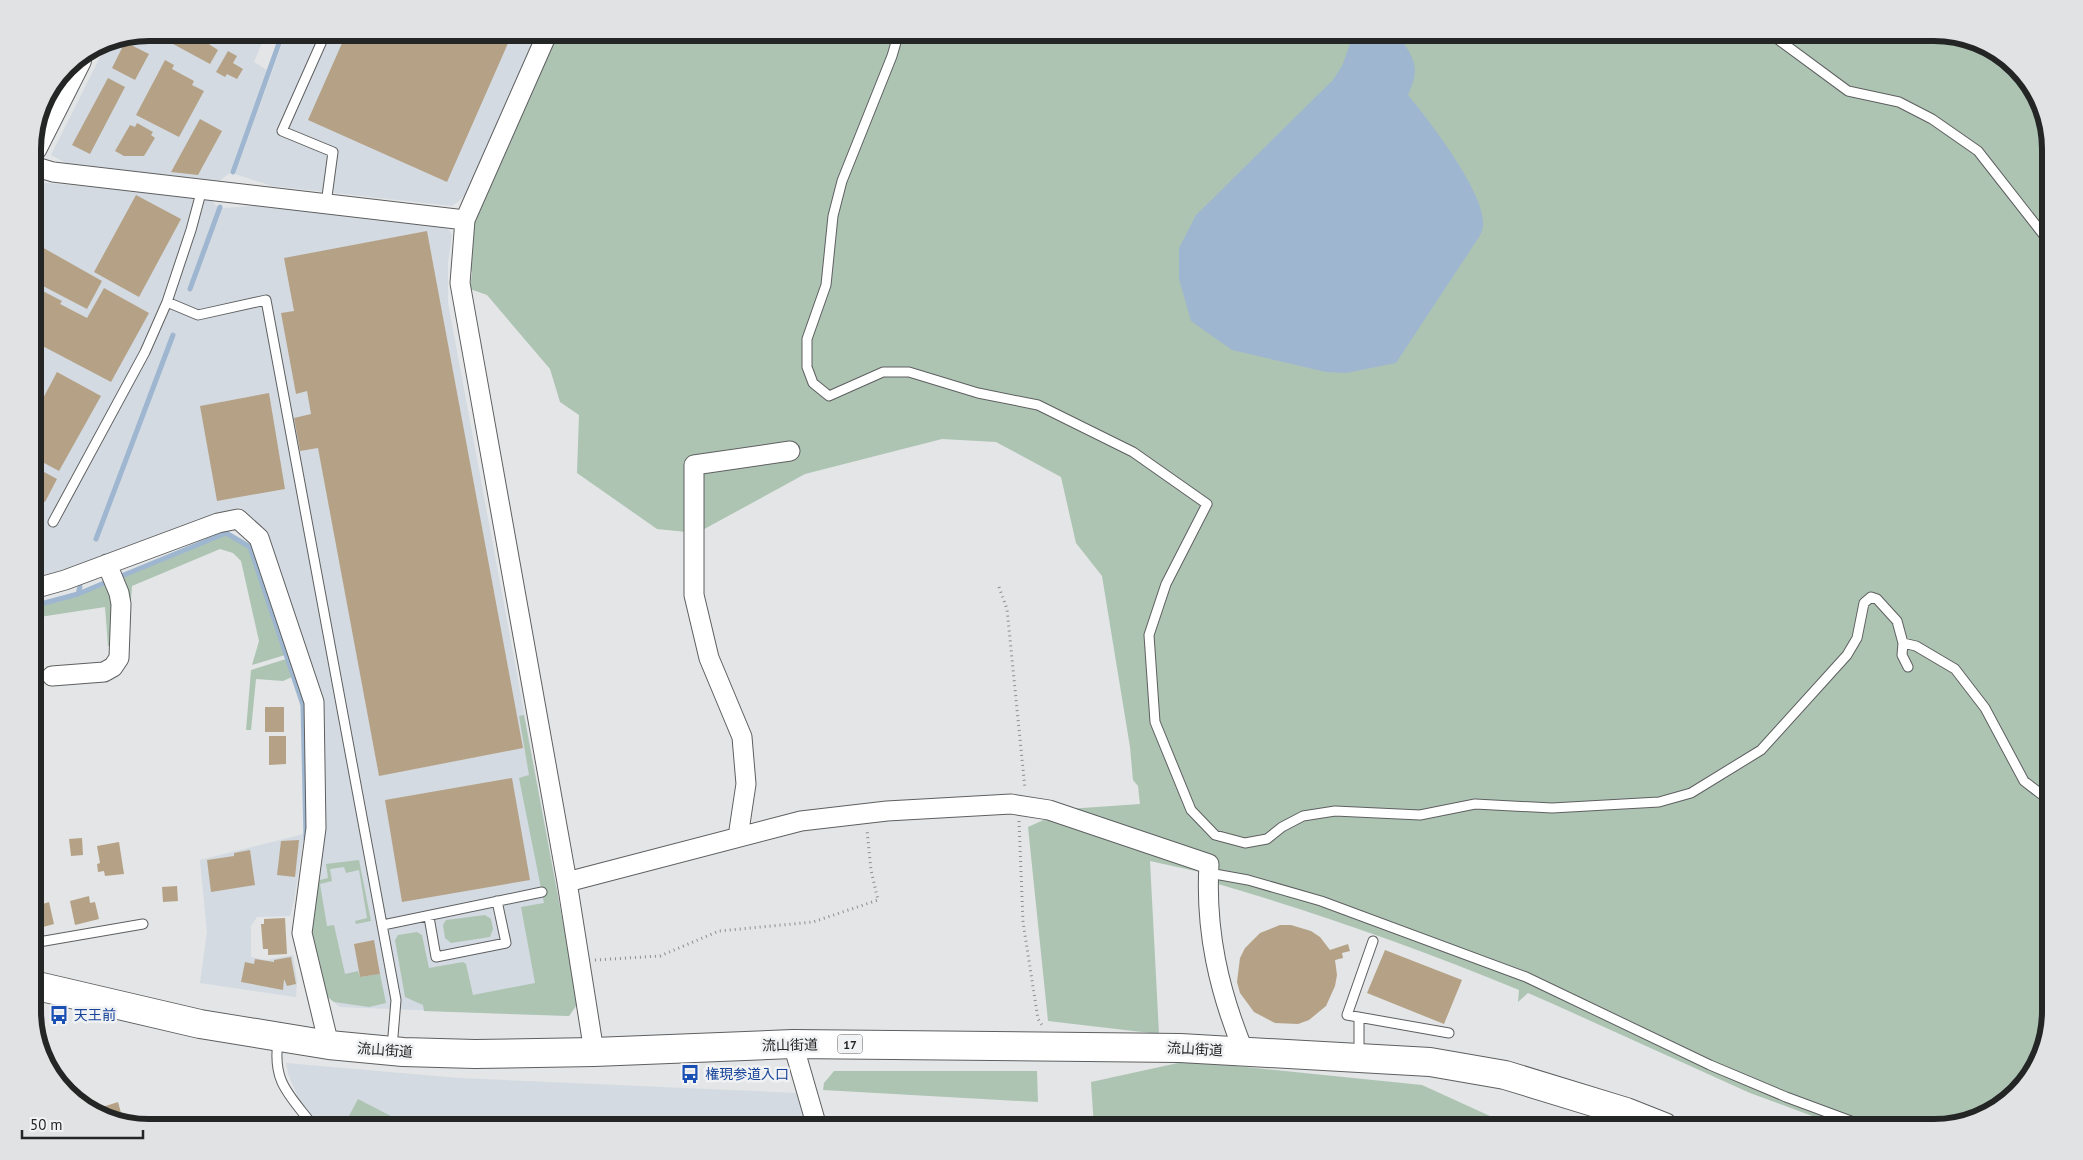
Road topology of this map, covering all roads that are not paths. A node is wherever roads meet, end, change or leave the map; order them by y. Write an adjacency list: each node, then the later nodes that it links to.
1 (322, 41): 9 (lane)
2 (544, 41): 10 (street)
3 (896, 41): 17 (lane)
4 (1780, 41): 11 (lane)
5 (67, 80): 6 (main road)
6 (44, 125)
7 (41, 168): 8 (street)
8 (202, 189): 9 (street); 12 (lane)
9 (326, 204): 10 (street)
10 (465, 220): 23 (street)
11 (2042, 232)
12 (167, 302): 14 (lane); 28 (lane)
13 (790, 451): 21 (street)
14 (53, 522)
15 (107, 564): 16 (street); 19 (street); 36 (street)
16 (41, 586)
17 (1903, 643): 18 (lane); 20 (lane)
18 (1908, 667)
19 (52, 676)
20 (2042, 795)
21 (738, 837): 22 (street); 23 (street)
22 (1209, 873): 39 (street); 44 (lane)
23 (567, 882): 38 (street)
24 (542, 892): 25 (lane)
25 (497, 901): 26 (lane); 26 (lane)
26 (429, 917): 28 (lane)
27 (143, 924): 30 (lane)
28 (383, 925): 37 (lane)
29 (1373, 941): 32 (lane)
30 (41, 942)
31 (41, 987): 34 (main road, 流山街道 / 17)
32 (1359, 1018): 33 (lane); 40 (lane)
33 (1450, 1032)
34 (279, 1038): 36 (main road, 流山街道 / 17); 41 (lane)
35 (793, 1044): 38 (main road, 流山街道 / 17); 39 (main road, 流山街道 / 17); 42 (street)
36 (329, 1045): 37 (main road, 流山街道 / 17)
37 (391, 1050): 38 (main road, 流山街道 / 17)
38 (594, 1052)
39 (1244, 1052): 40 (main road, 流山街道 / 17)
40 (1360, 1058): 43 (main road, 流山街道 / 17)
41 (308, 1119)
42 (815, 1119)
43 (1643, 1119)
44 (1843, 1119)

